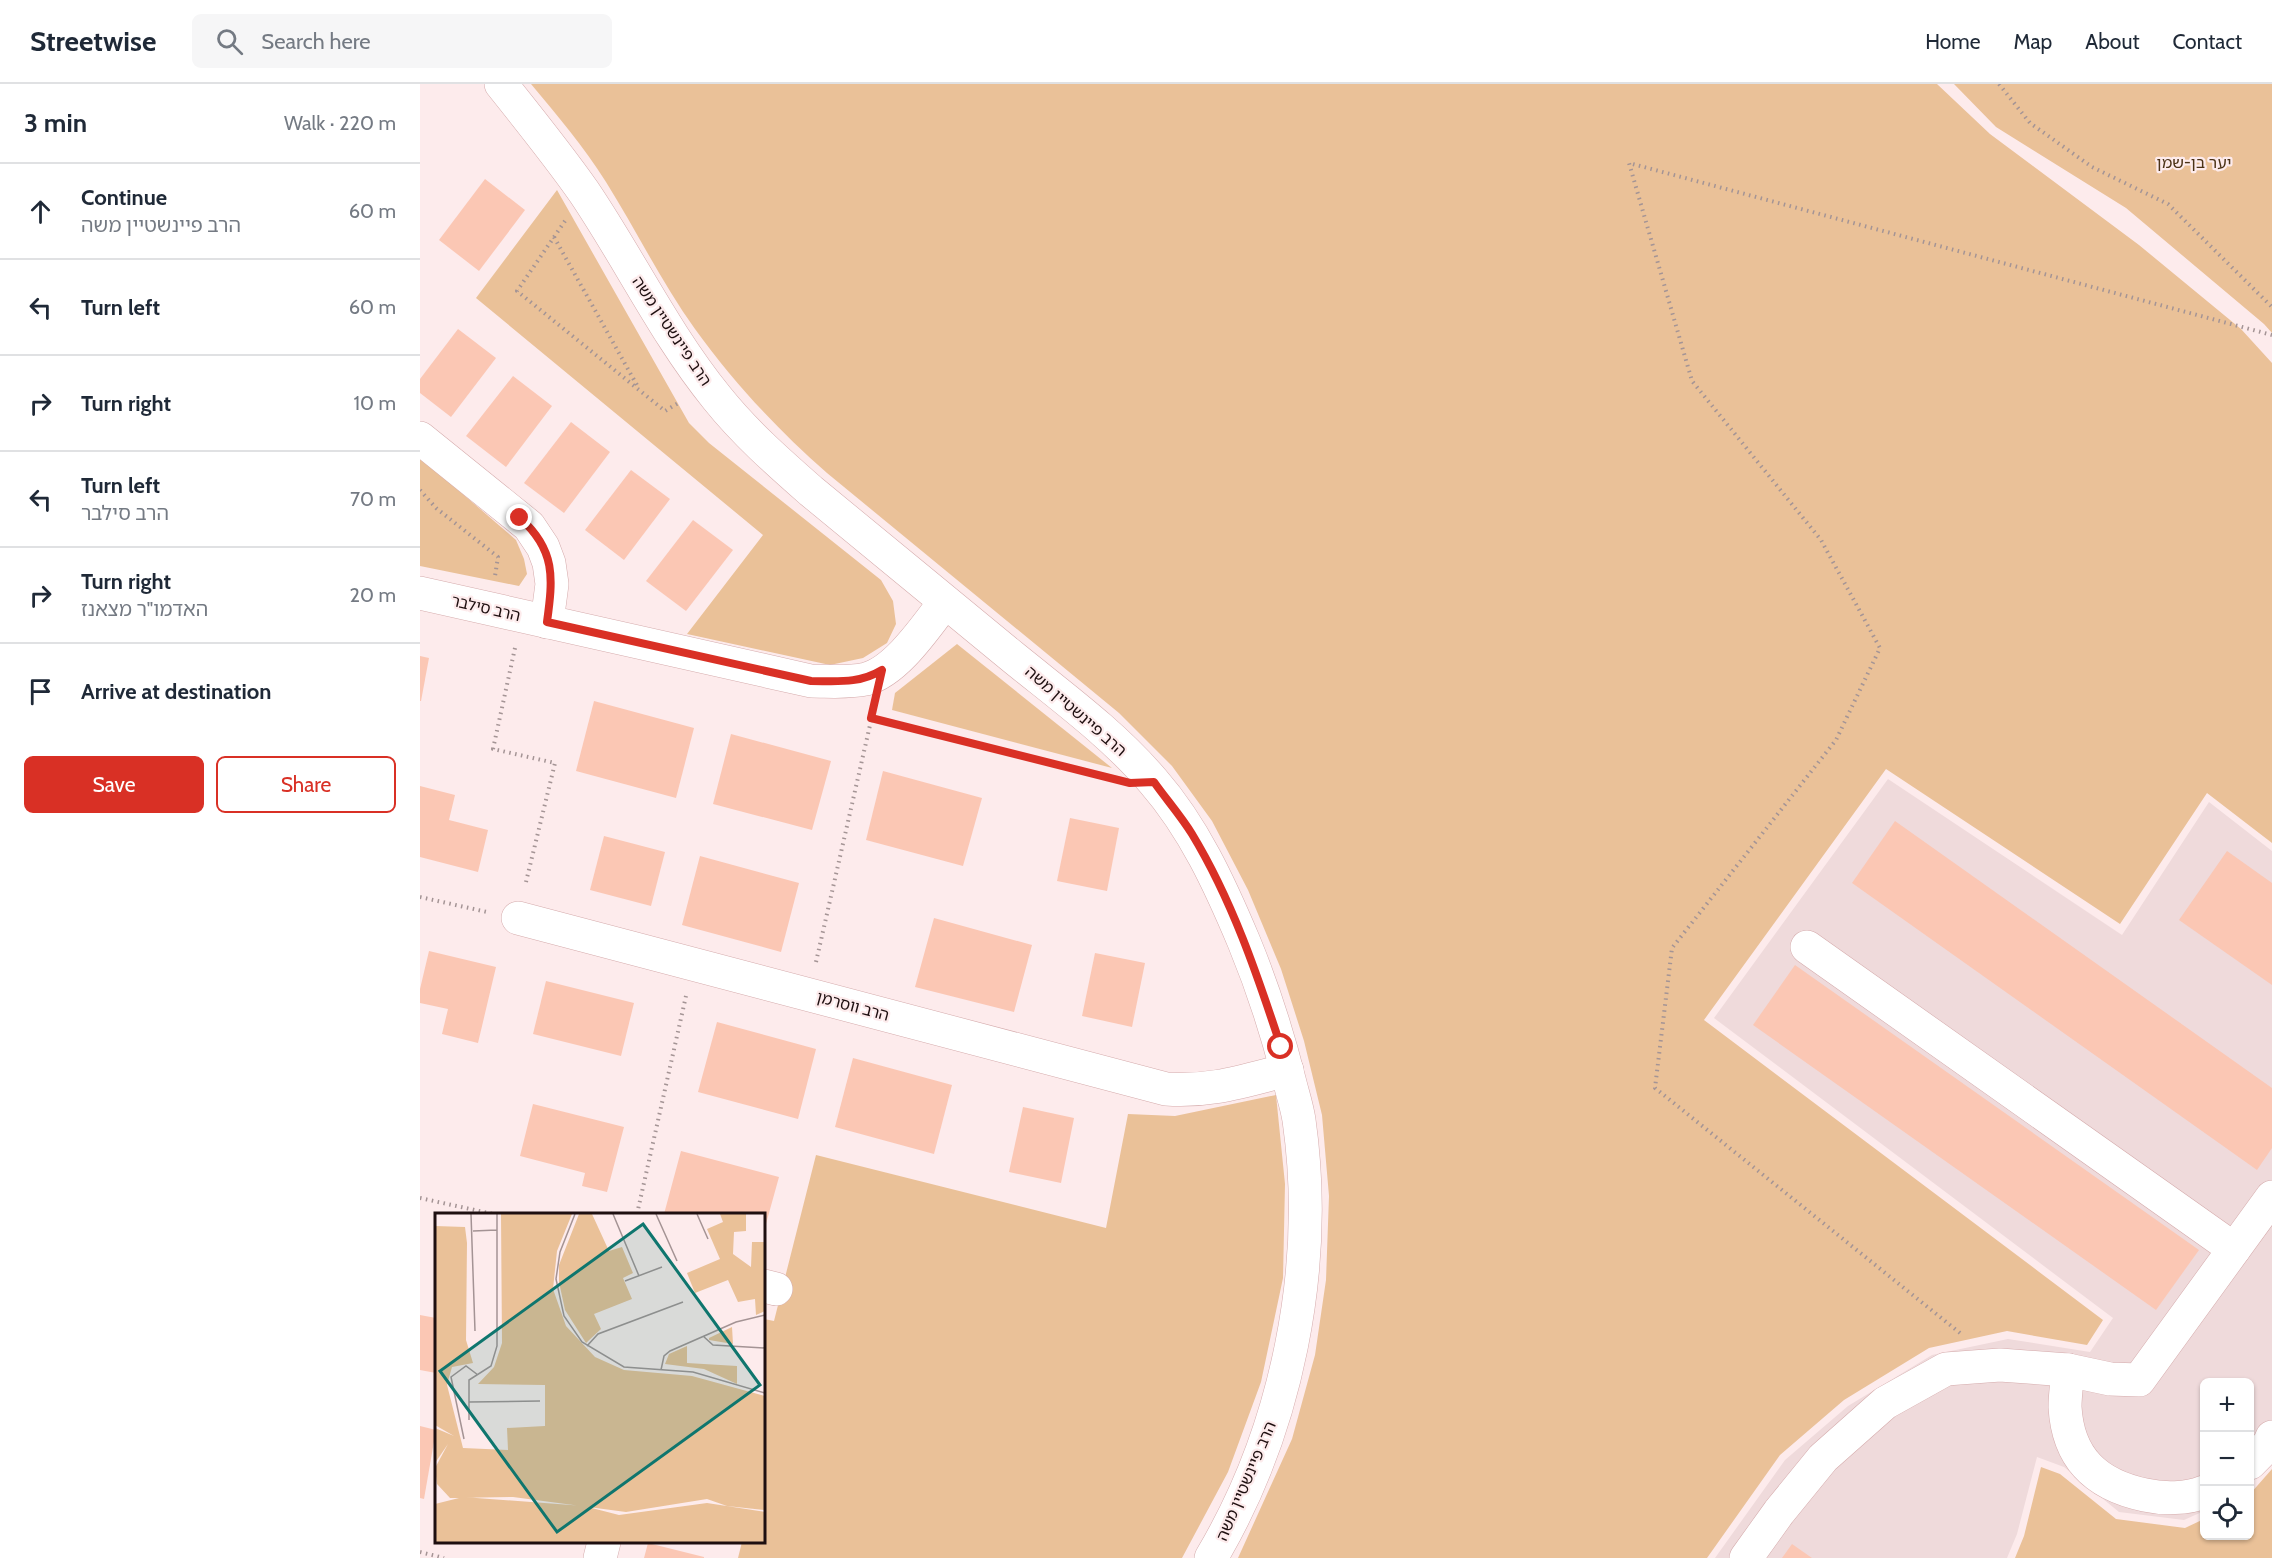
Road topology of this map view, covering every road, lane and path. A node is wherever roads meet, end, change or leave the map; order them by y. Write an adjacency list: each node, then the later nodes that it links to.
1 (501, 84): 3 (street, הרב פיינשטיין משה)
2 (1999, 84): 5 (path)
3 (585, 193): 4 (path); 7 (street, הרב פיינשטיין משה)
4 (554, 237): 8 (path); 8 (path)
5 (2272, 307)
6 (2272, 335): 29 (path)
7 (708, 386): 8 (path); 12 (street, הרב פיינשטיין משה)
8 (640, 391)
9 (420, 438): 14 (street)
10 (420, 490): 13 (path)
11 (420, 593): 13 (street, הרב סילבר)
12 (945, 602): 15 (street, הרב סילבר); 17 (street, הרב פיינשטיין משה)
13 (490, 609): 14 (street, הרב סילבר)
14 (534, 619): 15 (street, הרב סילבר); 19 (path)
15 (882, 670): 16 (path)
16 (871, 718): 17 (path); 22 (path)
17 (1154, 782): 23 (street, הרב פיינשטיין משה)
18 (420, 897): 19 (path)
19 (518, 918): 21 (street, הרב ווסרמן)
20 (1807, 947): 28 (street)
21 (693, 964): 22 (street, הרב ווסרמן); 27 (path)
22 (808, 995): 23 (street, הרב ווסרמן)
23 (1287, 1070): 38 (street, הרב פיינשטיין משה)
24 (2272, 1197): 28 (street)
25 (420, 1198): 26 (path)
26 (488, 1213)
27 (637, 1213)
28 (2234, 1249): 30 (street)
29 (2000, 1365): 30 (street); 39 (street)
30 (2068, 1370): 33 (street)
31 (2272, 1437): 32 (street)
32 (2254, 1459)
33 (2200, 1494)
34 (604, 1543): 37 (street)
35 (420, 1552): 36 (path)
36 (444, 1558)
37 (600, 1558)
38 (1211, 1558)
39 (1746, 1558)

